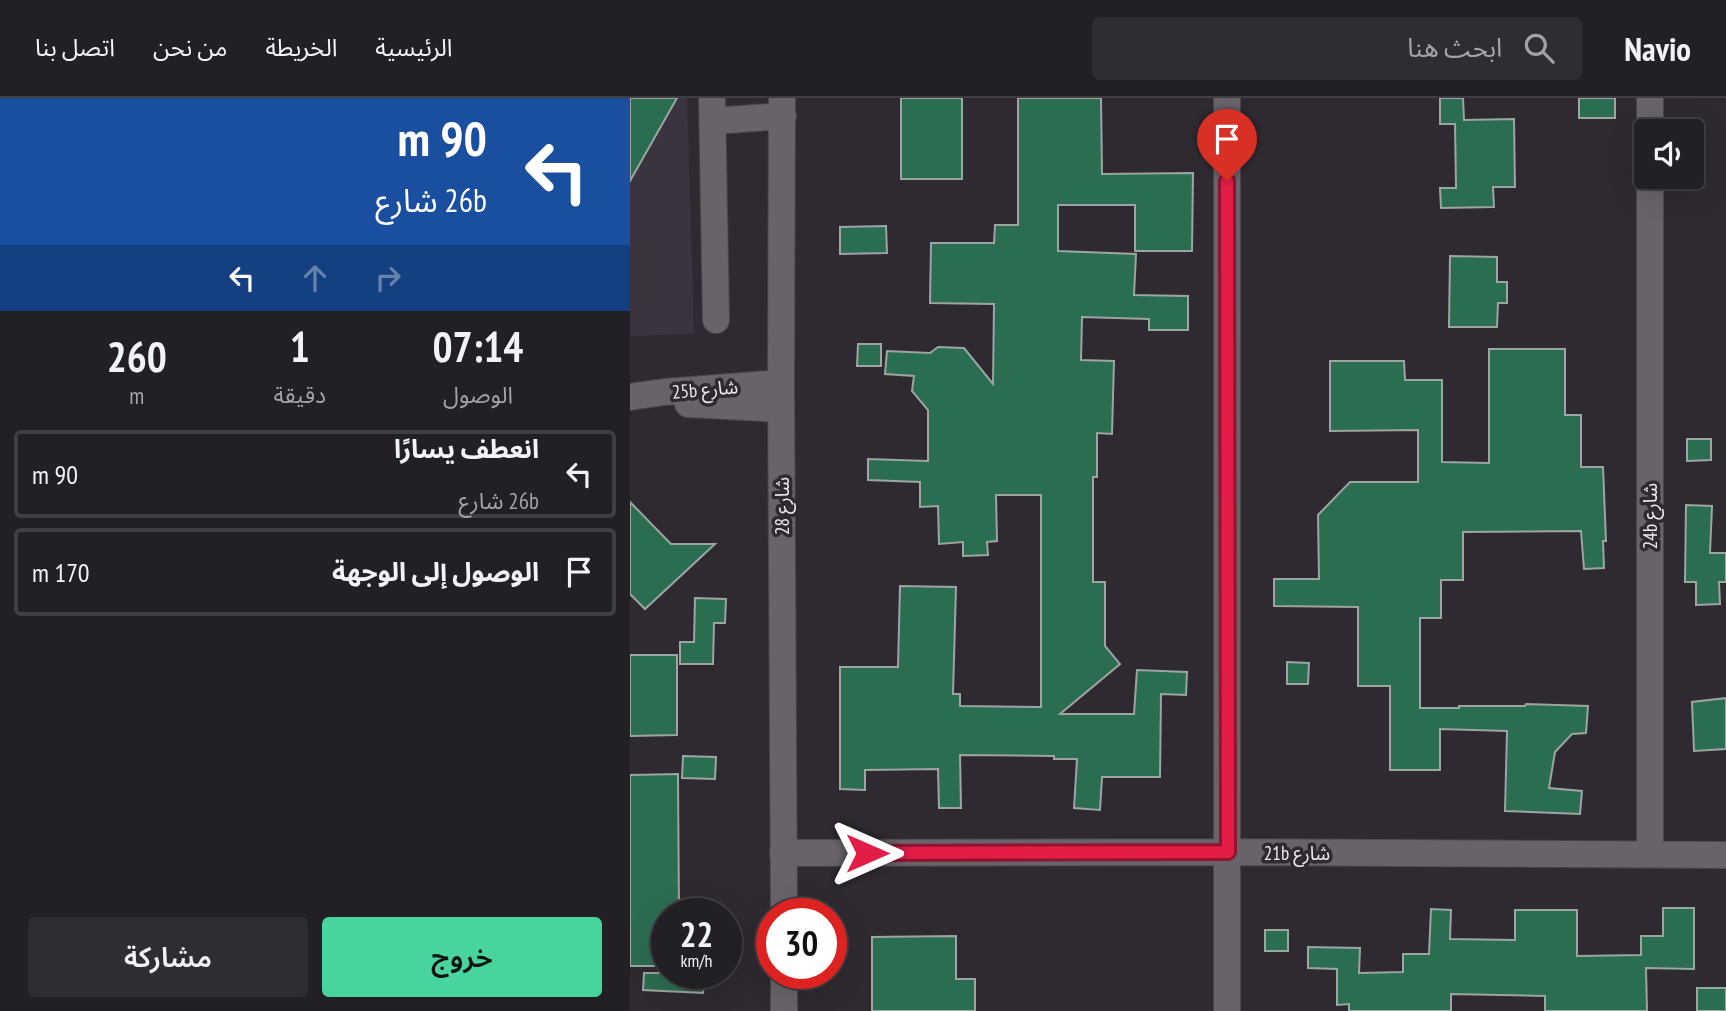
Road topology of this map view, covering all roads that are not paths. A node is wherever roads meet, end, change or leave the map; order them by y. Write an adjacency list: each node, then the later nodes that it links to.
1 (1227, 98): 10 (street)
2 (1650, 98): 5 (street)
3 (783, 107): 4 (street); 8 (street, شارع 28)
4 (713, 109): 7 (street)
5 (1650, 119)
6 (1650, 189): 12 (street, 24b شارع)
7 (716, 320)
8 (781, 396): 9 (street, 25b شارع); 11 (street, شارع 28)
9 (630, 398)
10 (1228, 852): 11 (street, 21b شارع); 12 (street, 21b شارع); 17 (street)
11 (783, 853): 14 (street, شارع 28)
12 (1650, 855): 13 (street, 21b شارع)
13 (1726, 855)
14 (783, 898)
15 (784, 989): 16 (street)
16 (784, 1011)
17 (1227, 1011)

